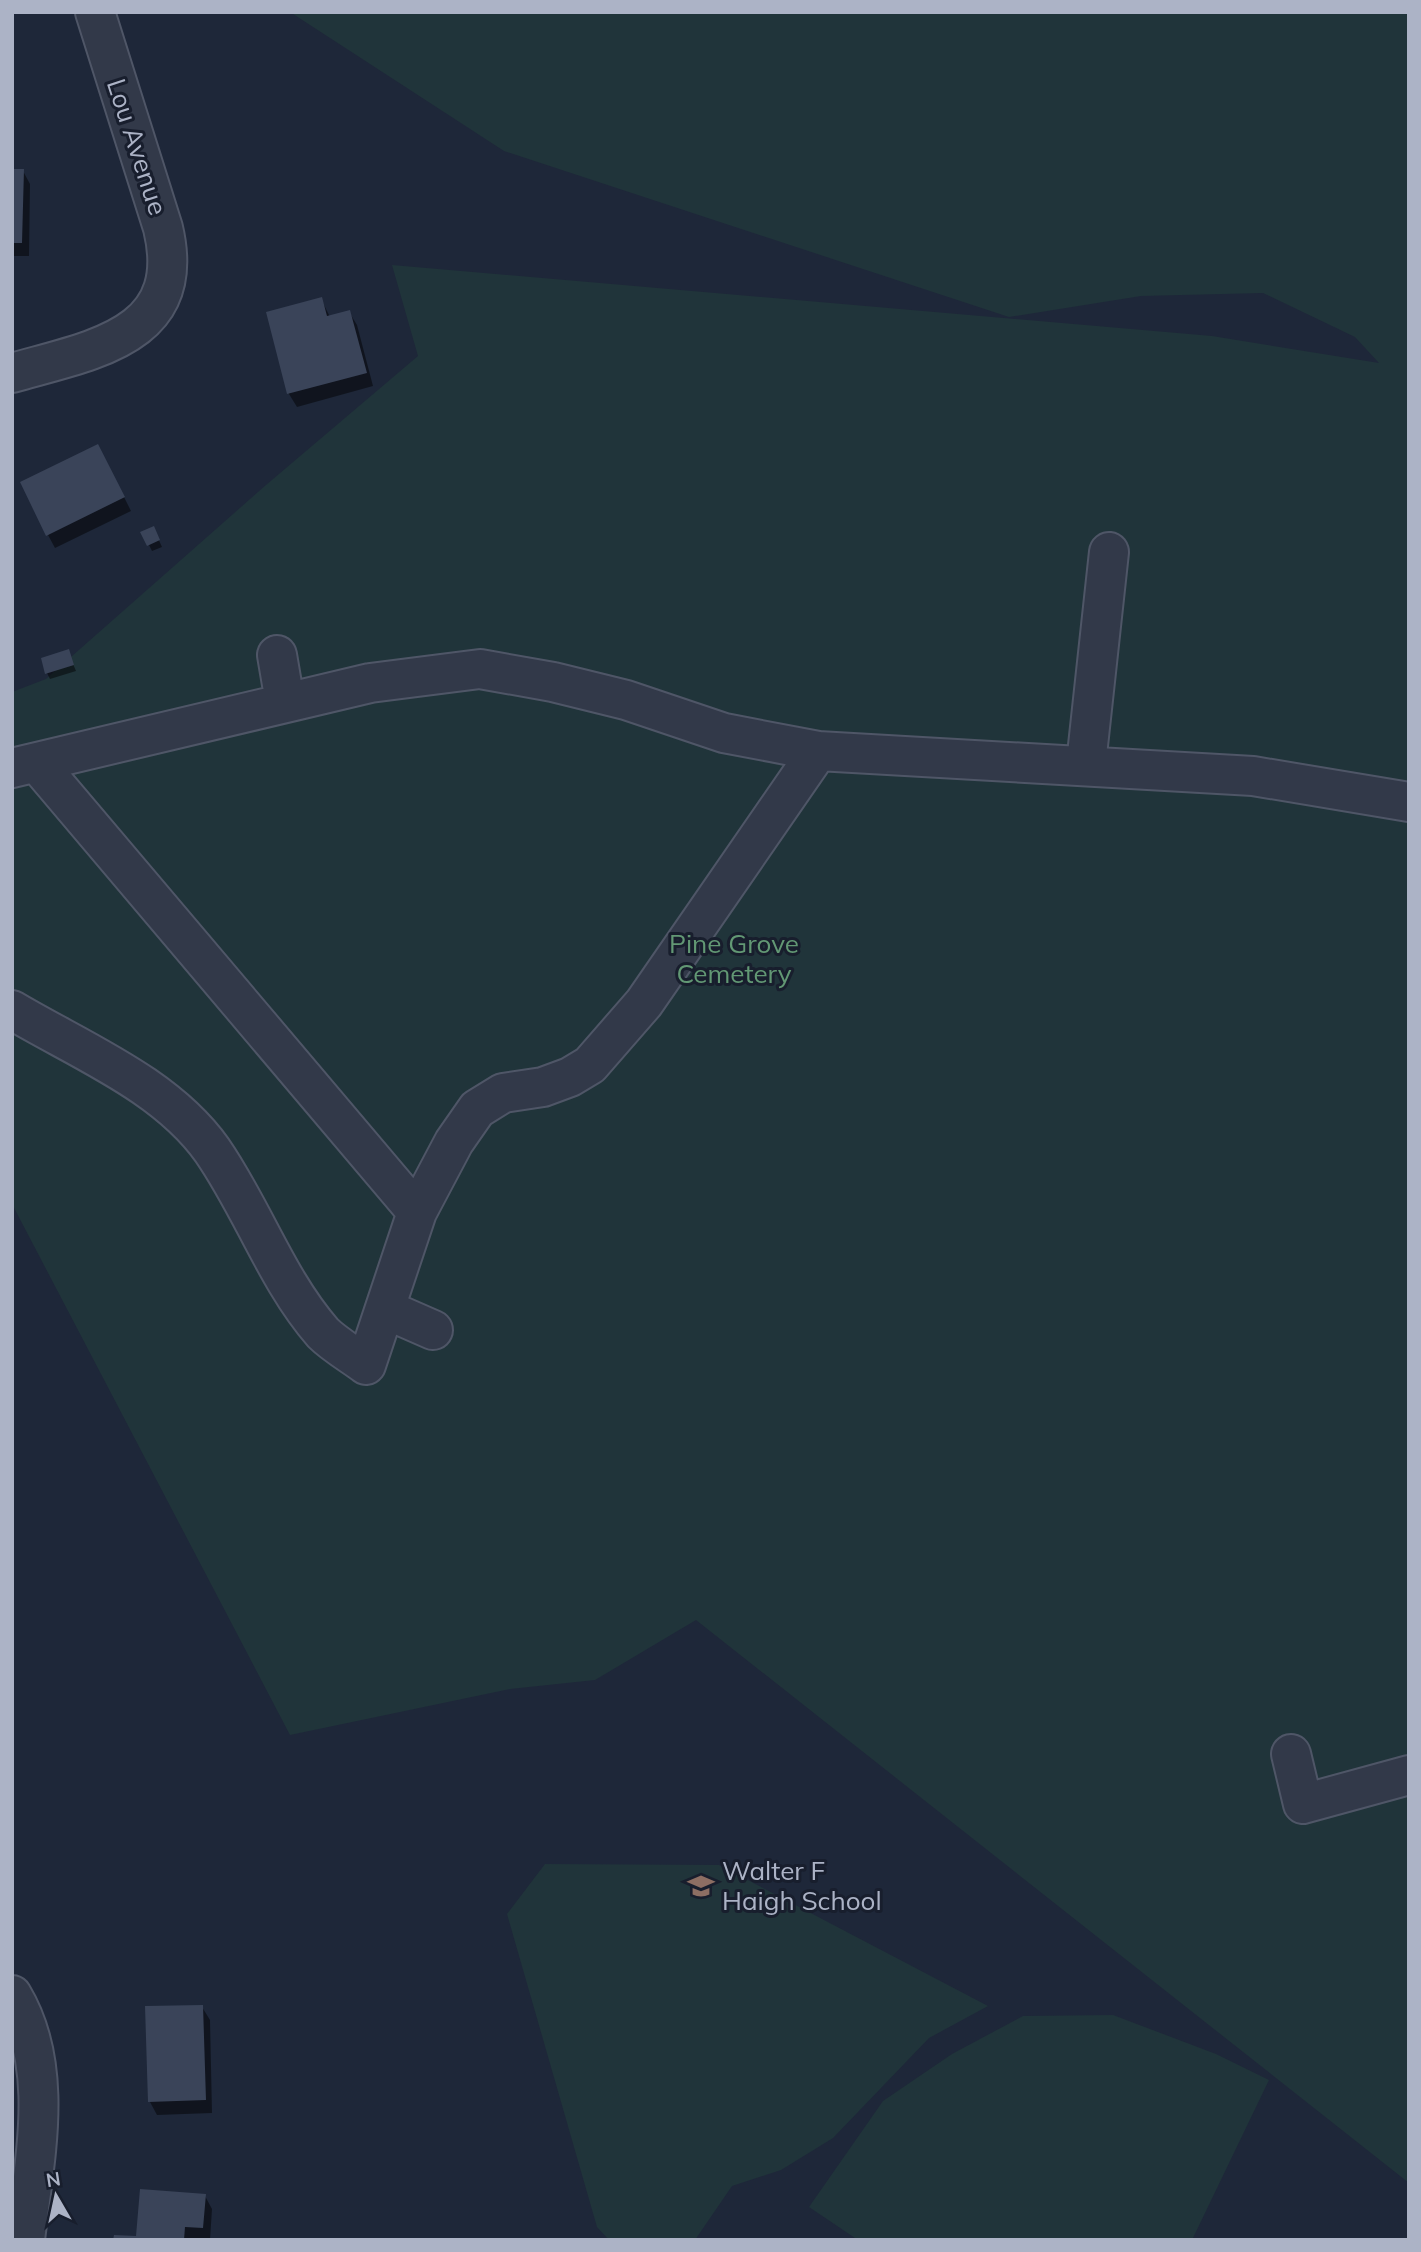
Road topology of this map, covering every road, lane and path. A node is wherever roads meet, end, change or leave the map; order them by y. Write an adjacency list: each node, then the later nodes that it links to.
1 (95, 12): 2 (street, Lou Avenue)
2 (12, 373)
3 (1109, 552): 7 (street)
4 (277, 655): 5 (street)
5 (285, 702): 6 (street); 8 (street)
6 (818, 751): 7 (street); 11 (street)
7 (1086, 764): 9 (street)
8 (25, 765): 11 (street)
9 (1409, 802)
10 (12, 1010): 12 (street)
11 (417, 1212): 12 (street)
12 (385, 1310): 13 (street)
13 (433, 1331)
14 (1291, 1754): 15 (street)
15 (1409, 1775)
16 (12, 1995): 17 (street)
17 (25, 2240)

